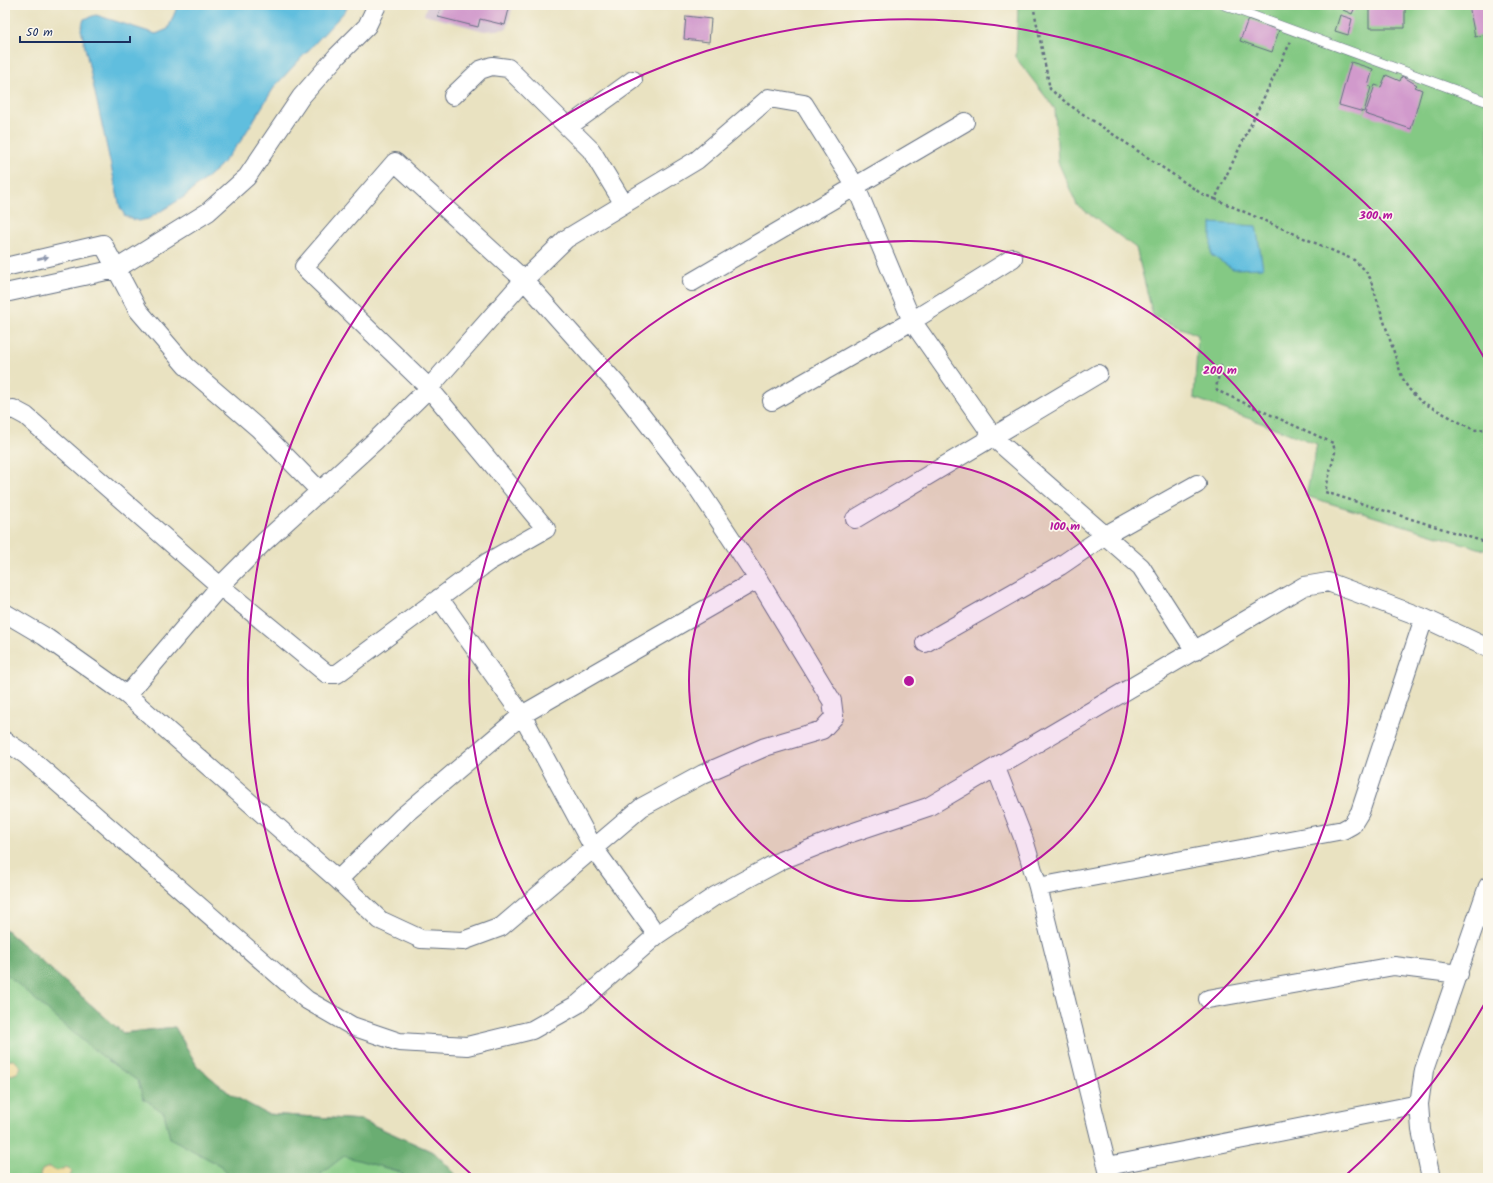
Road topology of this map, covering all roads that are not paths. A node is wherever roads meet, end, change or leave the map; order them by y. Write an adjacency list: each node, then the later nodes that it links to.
1 (378, 5): 12 (street)
2 (1224, 5): 5 (lane)
3 (633, 80): 7 (street)
4 (453, 96): 7 (street)
5 (1488, 102)
6 (965, 122): 8 (street)
7 (568, 127): 9 (street)
8 (856, 187): 9 (street); 14 (street); 16 (street)
9 (624, 204): 13 (street)
10 (1013, 258): 16 (street)
11 (5, 267): 12 (street, one-way to 12)
12 (116, 269): 15 (street); 23 (street)
13 (524, 280): 18 (street); 18 (street); 26 (street)
14 (692, 282)
15 (5, 293)
16 (912, 321): 19 (street); 21 (street)
17 (1098, 374): 21 (street)
18 (429, 388): 23 (street); 28 (street)
19 (772, 401)
20 (5, 411): 27 (street)
21 (994, 438): 24 (street); 25 (street)
22 (1197, 484): 25 (street)
23 (320, 491): 27 (street)
24 (854, 519)
25 (1104, 536): 31 (street); 33 (street)
26 (758, 579): 35 (street); 38 (street)
27 (220, 586): 28 (street); 34 (street)
28 (439, 598): 35 (street)
29 (5, 613): 34 (street)
30 (1424, 618): 32 (street); 33 (street); 41 (street)
31 (924, 643)
32 (1488, 648)
33 (1195, 651): 37 (street)
34 (127, 695): 39 (street)
35 (522, 715): 38 (street); 39 (street)
36 (5, 741): 42 (street)
37 (996, 768): 41 (street); 42 (street)
38 (593, 847): 39 (street); 42 (street)
39 (338, 880)
40 (1488, 886): 43 (street)
41 (1038, 887): 46 (street)
42 (657, 935)
43 (1459, 974): 44 (street); 45 (street)
44 (1208, 999)
45 (1418, 1104): 46 (street); 47 (street)
46 (1109, 1172)
47 (1430, 1178)

